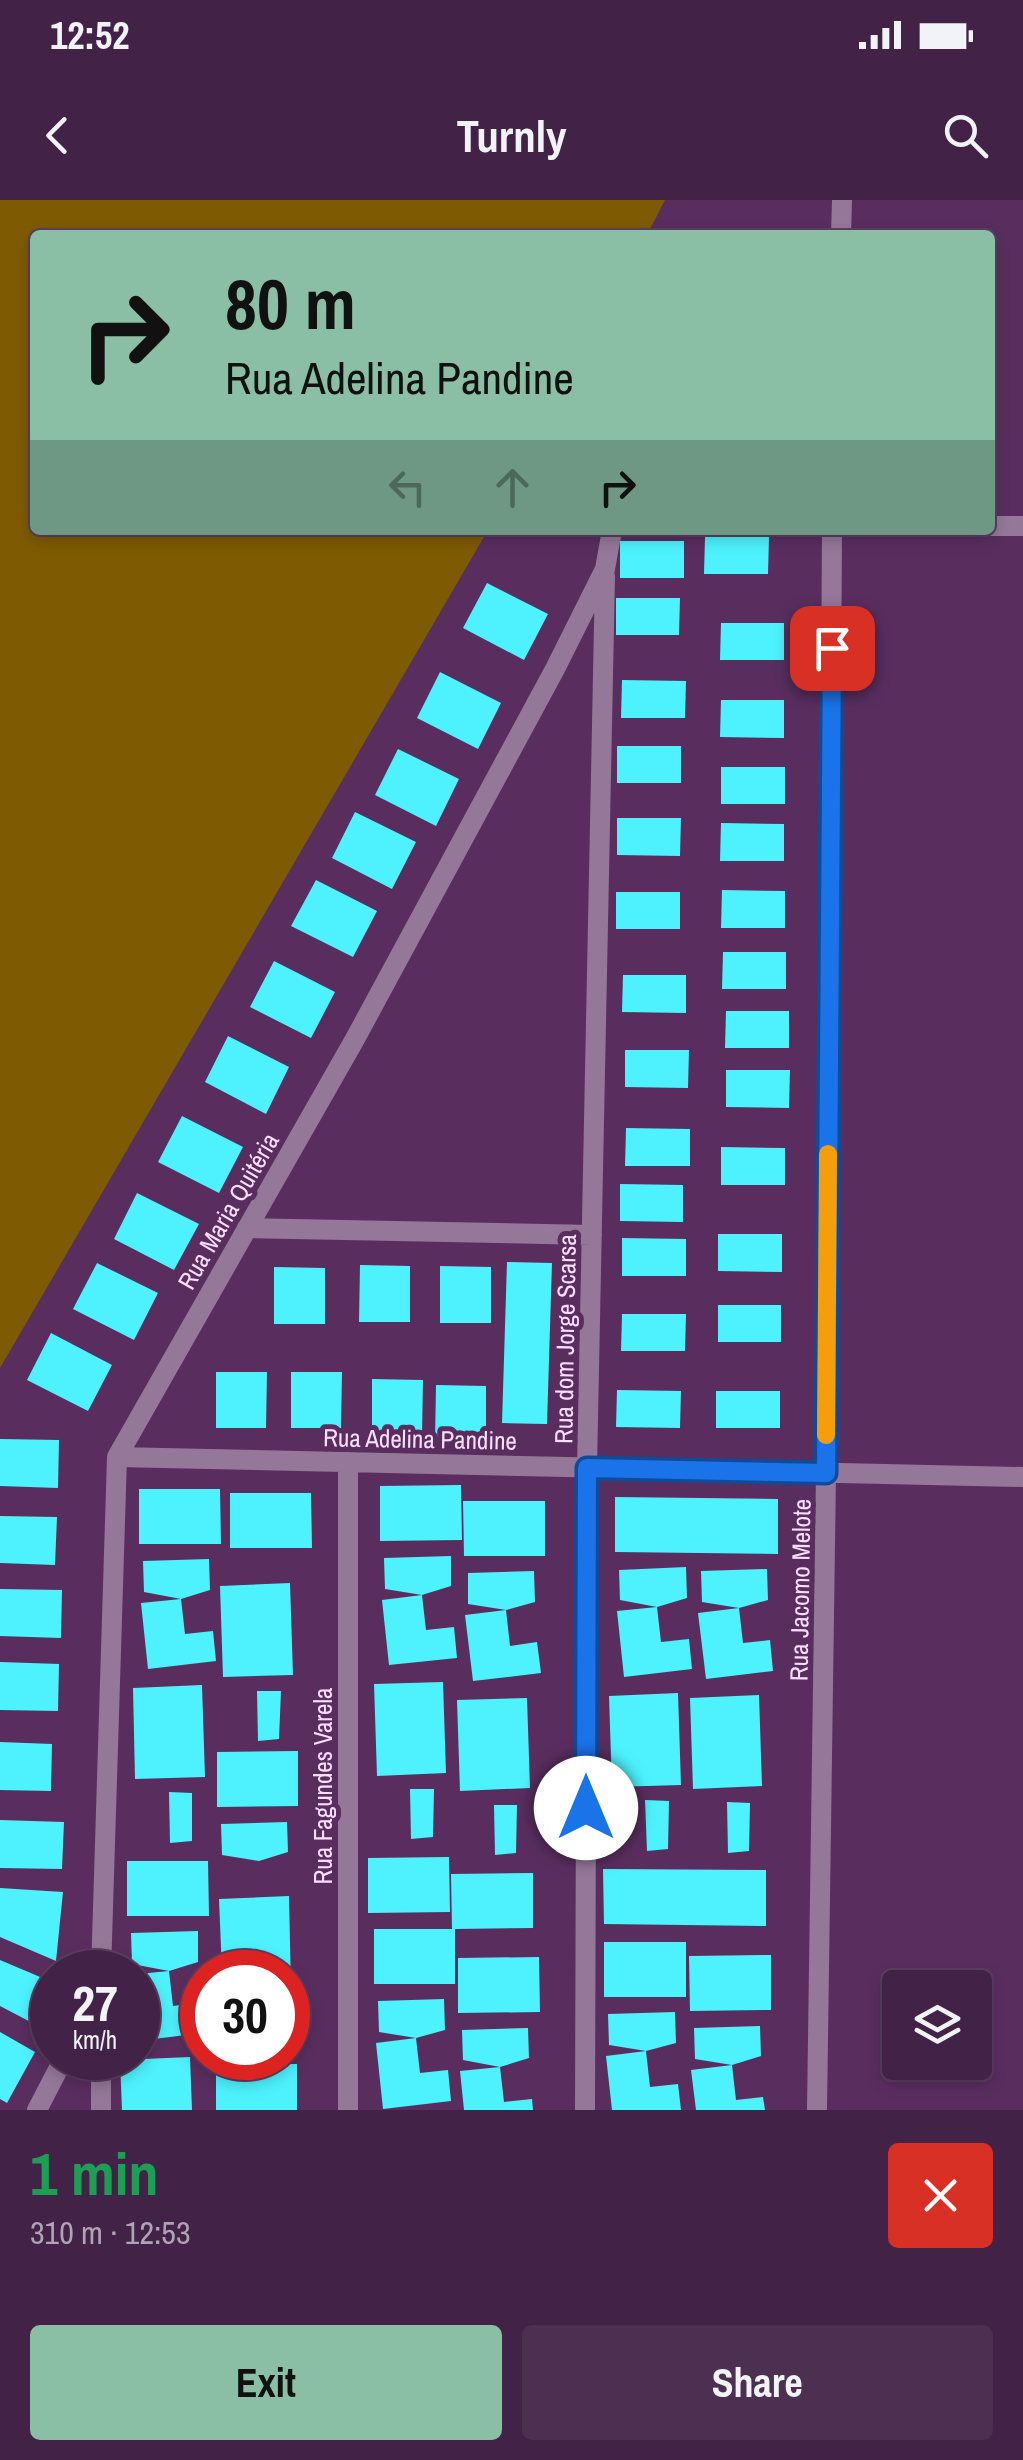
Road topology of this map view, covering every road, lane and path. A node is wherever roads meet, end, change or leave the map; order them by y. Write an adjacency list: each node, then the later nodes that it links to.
1 (842, 200): 2 (street)
2 (841, 230)
3 (995, 526): 4 (street)
4 (1023, 526)
5 (611, 535): 7 (street, Rua Maria Quitéria)
6 (832, 535): 13 (street, Rua Jacomo Melote)
7 (606, 569): 8 (street, Rua Maria Quitéria); 9 (street, Rua dom Jorge Scarsa)
8 (247, 1228): 9 (street); 10 (street, Rua Maria Quitéria)
9 (592, 1235): 12 (street, Rua dom Jorge Scarsa)
10 (116, 1457): 11 (street, Rua Adelina Pandine); 15 (street, Rua Maria Quitéria)
11 (348, 1462): 12 (street, Rua Adelina Pandine); 20 (street, Rua Fagundes Varela)
12 (587, 1468): 13 (street, Rua Adelina Pandine); 21 (street, Rua dom Jorge Scarsa)
13 (826, 1473): 14 (street, Rua Adelina Pandine); 22 (street, Rua Jacomo Melote)
14 (1023, 1477)
15 (102, 1950)
16 (53, 2080): 18 (street)
17 (100, 2080): 19 (street)
18 (37, 2110)
19 (101, 2110)
20 (348, 2110)
21 (585, 2110)
22 (817, 2110)

